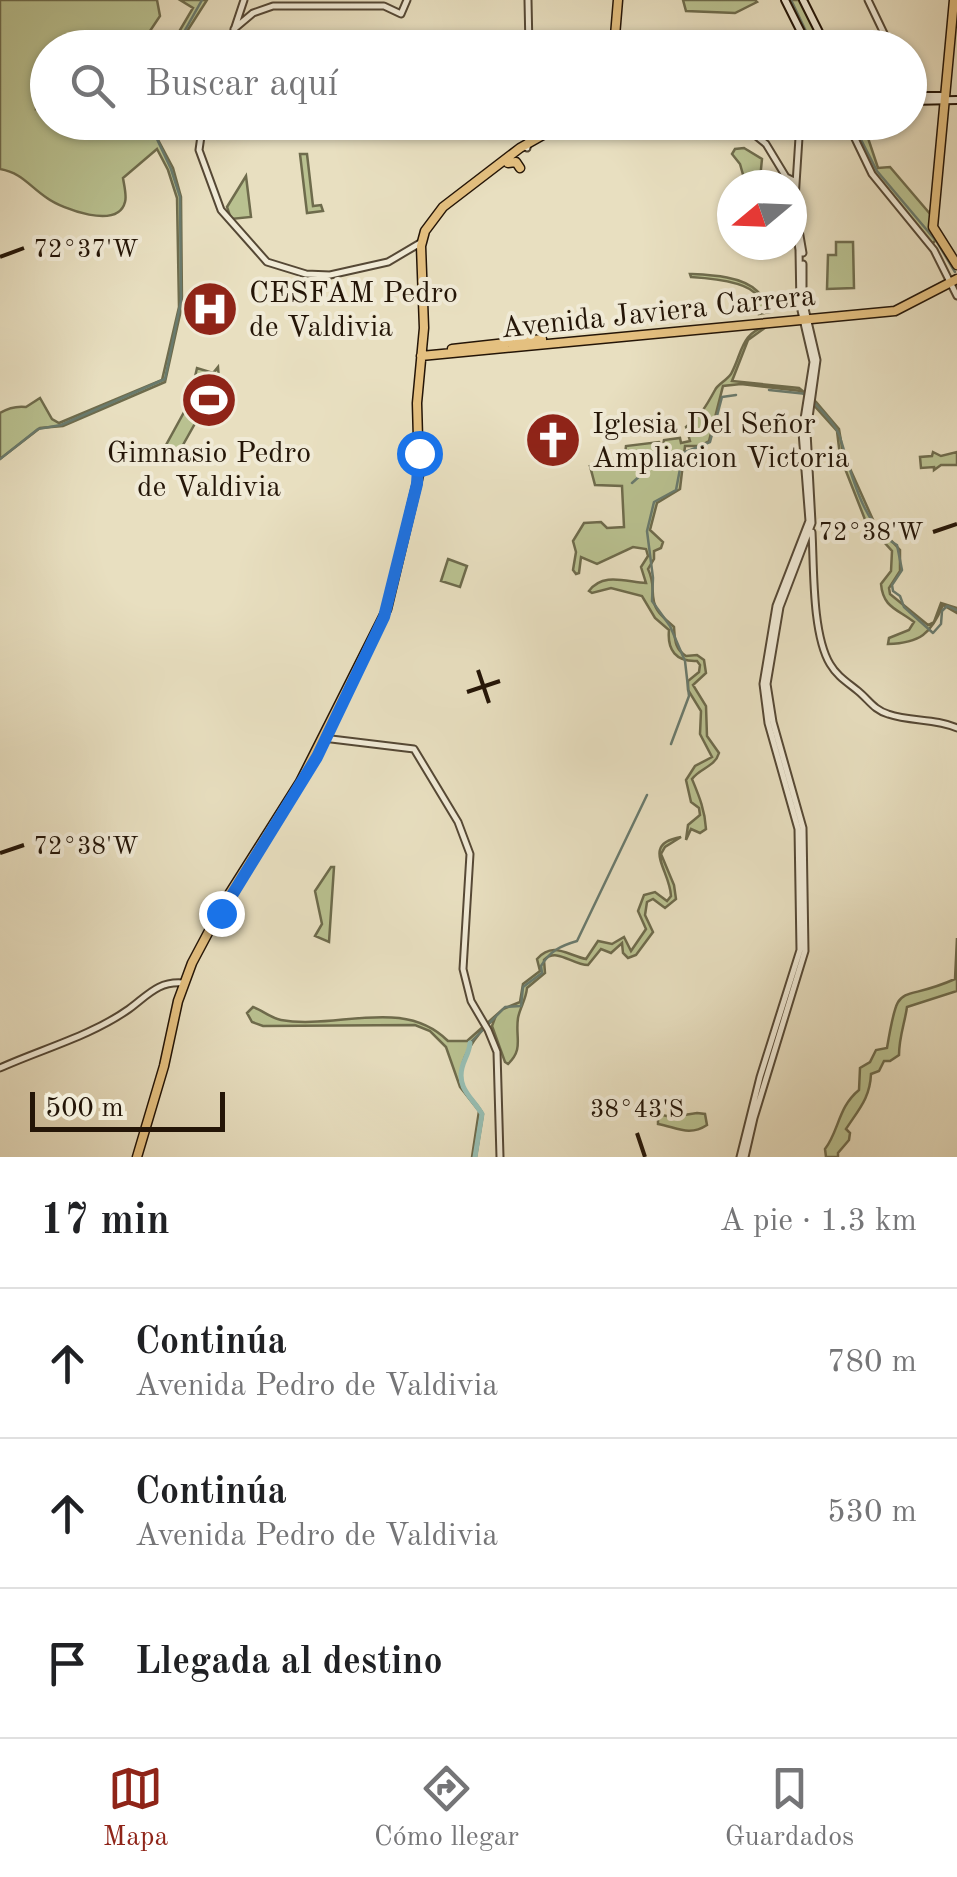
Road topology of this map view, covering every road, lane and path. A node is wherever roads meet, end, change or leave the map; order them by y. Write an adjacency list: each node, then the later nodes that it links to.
1 (244, 0): 9 (street)
2 (407, 0): 10 (street)
3 (526, 0): 13 (street)
4 (619, 0): 14 (main road)
5 (785, 0): 15 (main road)
6 (803, 0): 16 (main road)
7 (868, 0): 17 (street)
8 (954, 0): 18 (main road)
9 (241, 9): 10 (street); 12 (street)
10 (253, 13): 12 (street)
11 (957, 16): 18 (main road)
12 (234, 29)
13 (528, 30)
14 (617, 30)
15 (800, 30)
16 (818, 30)
17 (882, 30)
18 (952, 42): 19 (main road)
19 (950, 98): 35 (main road)
20 (200, 140): 33 (street)
21 (529, 140): 27 (street)
22 (538, 140): 27 (main road)
23 (761, 140): 30 (street)
24 (799, 140): 31 (street)
25 (801, 140): 32 (street)
26 (856, 140): 36 (street)
27 (529, 145): 28 (main road); 33 (main road)
28 (508, 163): 29 (main road); 33 (main road)
29 (520, 168)
30 (782, 170)
31 (797, 170)
32 (800, 170)
33 (423, 242): 39 (main road)
34 (801, 260): 38 (street)
35 (957, 265)
36 (953, 279): 37 (street); 38 (main road, Avenida Javiera Carrera)
37 (957, 296)
38 (806, 317): 39 (main road, Avenida Javiera Carrera); 40 (street)
39 (424, 354): 43 (main road); 43 (main road)
40 (806, 471): 41 (street); 44 (street)
41 (812, 529): 42 (street); 44 (street)
42 (957, 728)
43 (325, 738): 45 (main road); 48 (street)
44 (801, 865): 49 (street)
45 (184, 983): 46 (street); 47 (main road)
46 (0, 1068)
47 (137, 1157)
48 (500, 1157)
49 (743, 1157)

